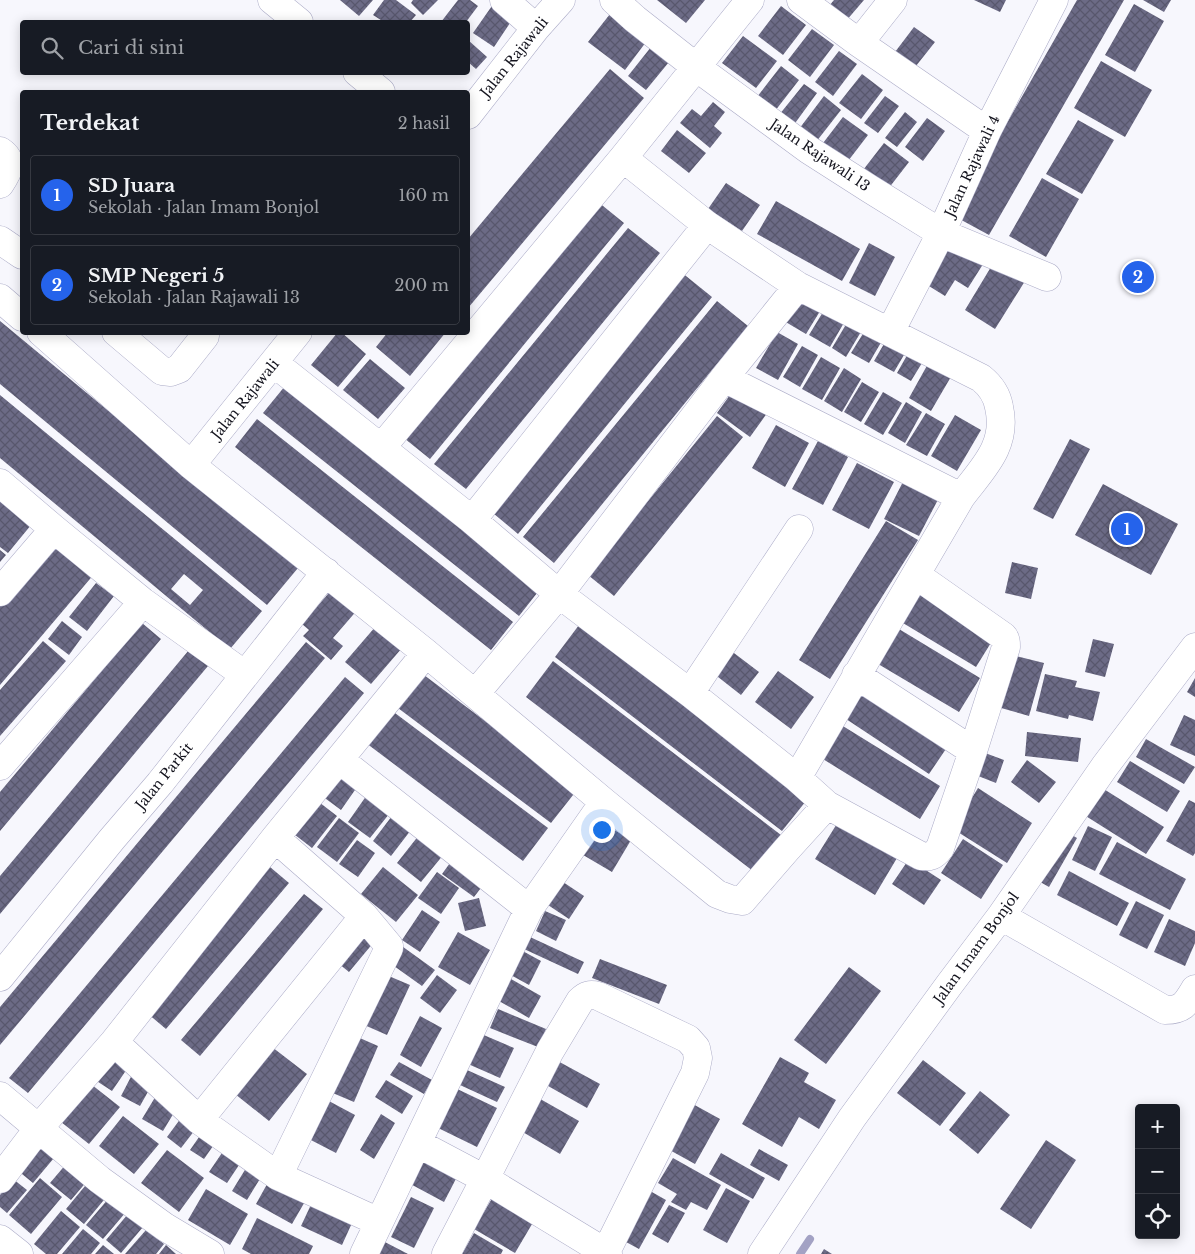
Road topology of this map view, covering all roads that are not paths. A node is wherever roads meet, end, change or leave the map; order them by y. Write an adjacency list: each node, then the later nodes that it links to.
1 (272, 0): 9 (street)
2 (504, 0): 10 (street)
3 (561, 0): 10 (street, Jalan Rajawali)
4 (614, 0): 12 (street, Jalan Rajawali 13)
5 (750, 0): 12 (street)
6 (801, 0): 11 (street)
7 (893, 0): 11 (street)
8 (1054, 0): 16 (street, Jalan Rajawali 4)
9 (297, 20)
10 (536, 28): 15 (street, Jalan Rajawali)
11 (859, 43): 16 (street)
12 (696, 67): 18 (street); 21 (street, Jalan Rajawali 13)
13 (361, 75): 14 (street)
14 (379, 90)
15 (470, 112)
16 (988, 131): 21 (street, Jalan Rajawali 4)
17 (0, 151): 19 (street)
18 (623, 158): 20 (street); 35 (street)
19 (0, 184)
20 (706, 225): 25 (street); 39 (street)
21 (941, 233): 24 (street, Jalan Rajawali 13); 28 (street, Jalan Rajawali 4)
22 (0, 240): 23 (street)
23 (20, 254)
24 (1047, 277)
25 (798, 286): 28 (street); 34 (street)
26 (0, 298): 27 (street)
27 (20, 315)
28 (890, 332): 38 (street)
29 (120, 335): 32 (street)
30 (296, 335): 33 (street, Jalan Rajawali)
31 (51, 336): 36 (street)
32 (205, 336)
33 (274, 363): 35 (street); 36 (street, Jalan Rajawali)
34 (724, 378): 38 (street); 45 (street)
35 (381, 448): 39 (street)
36 (190, 465): 42 (street)
37 (0, 483): 40 (street)
38 (961, 497): 43 (street)
39 (472, 520): 45 (street)
40 (54, 529): 44 (street); 46 (street)
41 (799, 529): 51 (street)
42 (326, 572): 48 (street); 49 (street, Jalan Parkit)
43 (916, 575): 50 (street); 53 (street)
44 (0, 592)
45 (558, 594): 51 (street); 52 (street)
46 (143, 602): 49 (street); 55 (street)
47 (1195, 647): 62 (street, Jalan Imam Bonjol)
48 (426, 653): 52 (street); 54 (street)
49 (245, 675): 63 (street, Jalan Parkit)
50 (856, 675): 53 (street); 56 (street)
51 (690, 693): 56 (street)
52 (475, 694): 57 (street)
53 (973, 752): 58 (street)
54 (340, 760): 59 (street); 60 (street)
55 (0, 766)
56 (797, 778): 58 (street)
57 (604, 802): 58 (street); 60 (street)
58 (828, 805)
59 (276, 838): 61 (street); 65 (street)
60 (528, 909): 69 (street)
61 (364, 916): 67 (street); 70 (street)
62 (1001, 916): 64 (street); 80 (street, Jalan Imam Bonjol)
63 (0, 977)
64 (1195, 989)
65 (114, 1042): 67 (street); 68 (street)
66 (0, 1096): 68 (street)
67 (199, 1120): 70 (street)
68 (38, 1128): 72 (street); 76 (street)
69 (417, 1143): 71 (street); 73 (street)
70 (278, 1176): 73 (street)
71 (485, 1179): 78 (street); 79 (street); 79 (street)
72 (0, 1180)
73 (379, 1222): 77 (street)
74 (0, 1239): 75 (street)
75 (19, 1254)
76 (210, 1254)
77 (364, 1254)
78 (446, 1254)
79 (606, 1254)
80 (762, 1254)

